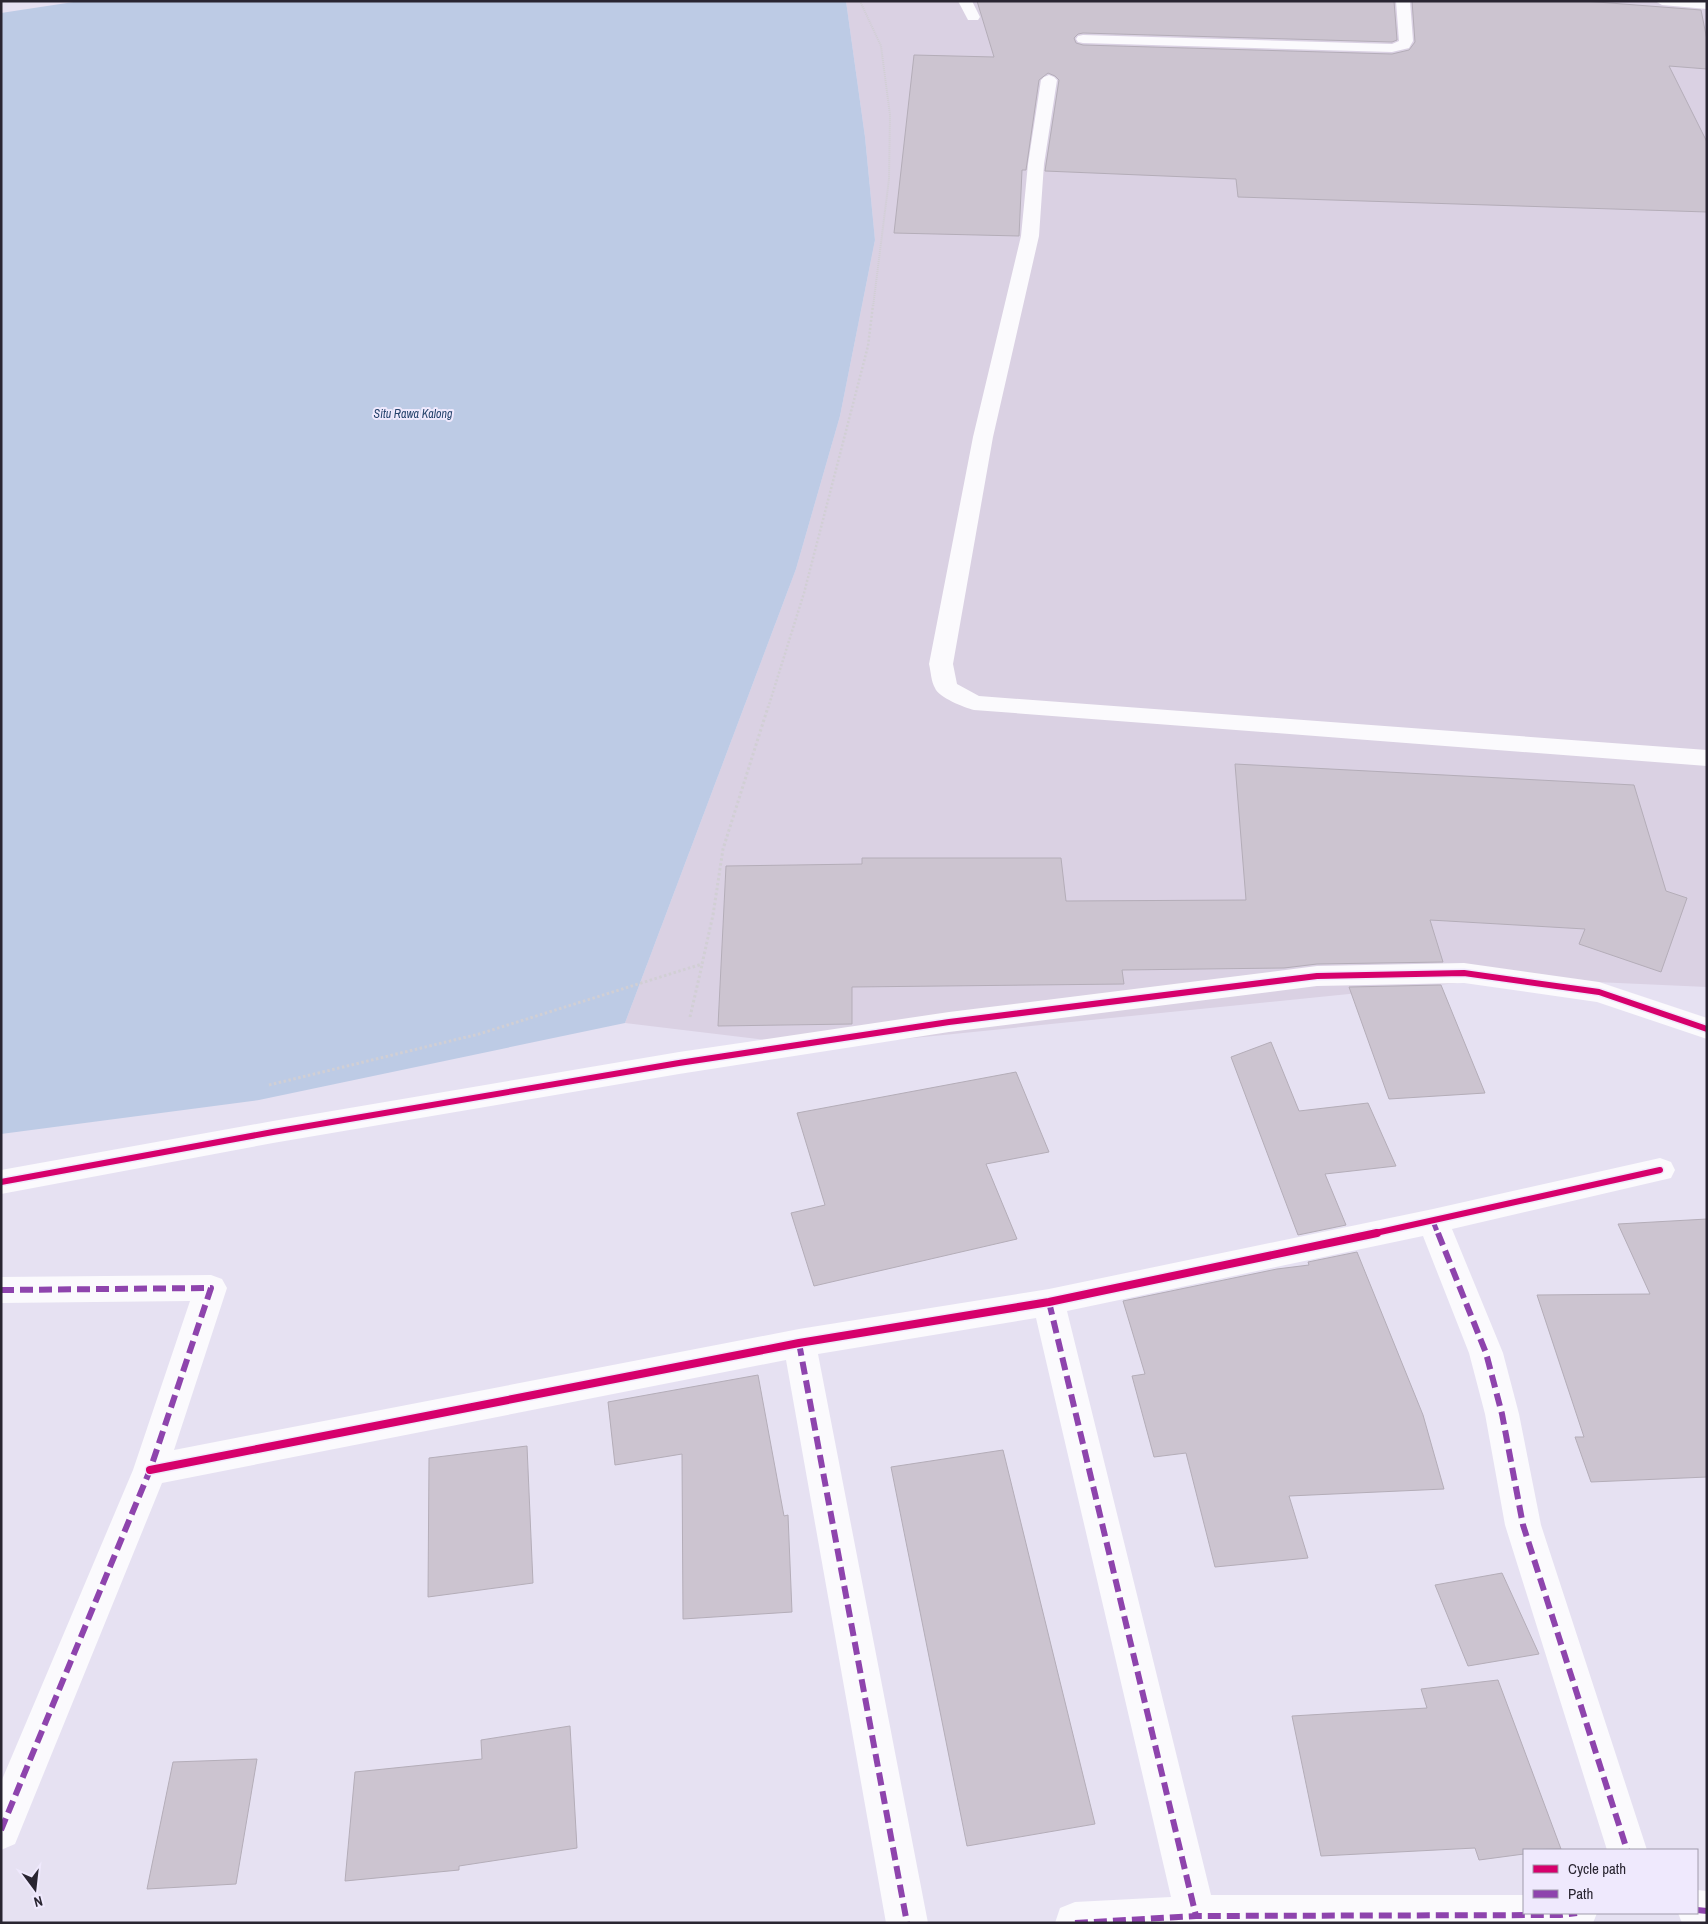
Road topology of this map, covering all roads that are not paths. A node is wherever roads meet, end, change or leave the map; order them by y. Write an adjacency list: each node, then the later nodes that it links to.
1 (965, 1): 5 (street)
2 (1403, 1): 6 (street)
3 (1662, 1): 4 (street)
4 (1707, 5)
5 (973, 17)
6 (1083, 39)
7 (1049, 80): 8 (street)
8 (1707, 758)
9 (1707, 1029): 11 (street)
10 (1660, 1170): 12 (street)
11 (1, 1182)
12 (1433, 1221): 14 (street); 18 (street)
13 (1, 1290): 16 (street)
14 (1049, 1302): 15 (street); 20 (street)
15 (799, 1343): 16 (street); 21 (street)
16 (150, 1470): 17 (street)
17 (1, 1830)
18 (1627, 1849)
19 (1568, 1914): 20 (street)
20 (1196, 1916): 22 (street)
21 (907, 1923)
22 (1075, 1923)

